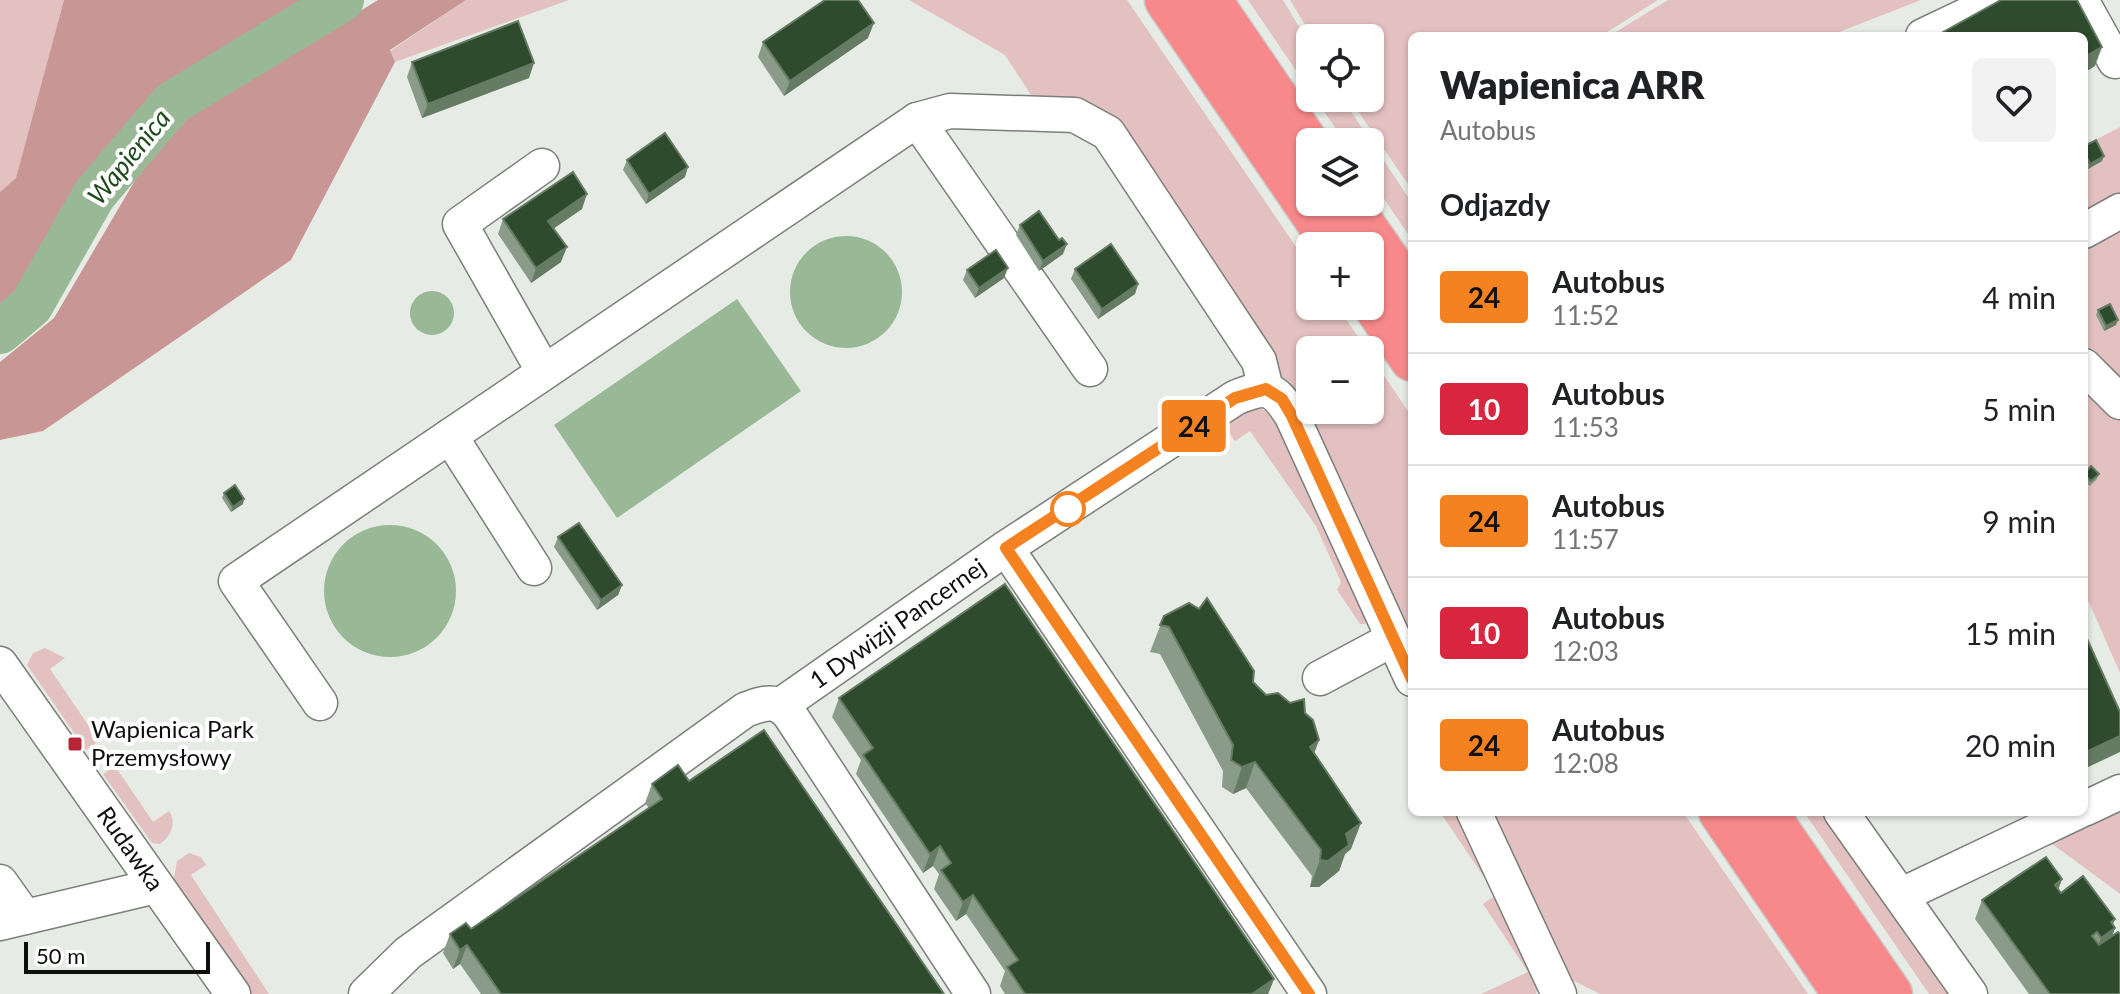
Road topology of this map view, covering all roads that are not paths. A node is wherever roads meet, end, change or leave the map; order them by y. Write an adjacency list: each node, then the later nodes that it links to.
1 (1167, 0): 13 (highway)
2 (1209, 0): 8 (highway)
3 (1999, 0): 5 (street)
4 (2081, 0): 6 (street)
5 (1931, 32)
6 (2115, 61)
7 (917, 120): 17 (street); 19 (street); 20 (street)
8 (1296, 128)
9 (542, 166): 19 (street)
10 (2120, 211): 12 (street)
11 (1357, 216): 14 (highway)
12 (2088, 229)
13 (1325, 232)
14 (1408, 290)
15 (1384, 318): 16 (highway)
16 (1408, 353)
17 (1090, 369)
18 (2088, 370): 21 (street)
19 (544, 372): 22 (street)
20 (1266, 389): 23 (street, 1 Dywizji Pancernej); 25 (street)
21 (2120, 402)
22 (450, 436): 24 (street); 29 (street)
23 (1006, 548): 30 (street, 1 Dywizji Pancernej); 45 (street)
24 (534, 568)
25 (1393, 639): 27 (street); 28 (street)
26 (0, 664): 39 (street, Rudawka)
27 (1408, 671)
28 (1320, 678)
29 (320, 703)
30 (781, 705): 42 (street); 44 (street)
31 (2120, 792): 32 (street)
32 (2088, 807)
33 (1476, 816): 46 (street)
34 (1724, 816): 47 (highway)
35 (1768, 816): 48 (highway)
36 (1844, 816): 40 (street)
37 (2069, 816): 40 (street)
38 (0, 882): 41 (street)
39 (156, 886): 41 (street); 43 (street, Rudawka)
40 (1902, 895): 49 (street)
41 (12, 920)
42 (370, 993)
43 (233, 994)
44 (973, 994)
45 (1309, 994)
46 (1559, 994)
47 (1845, 994)
48 (1890, 994)
49 (1970, 994)

